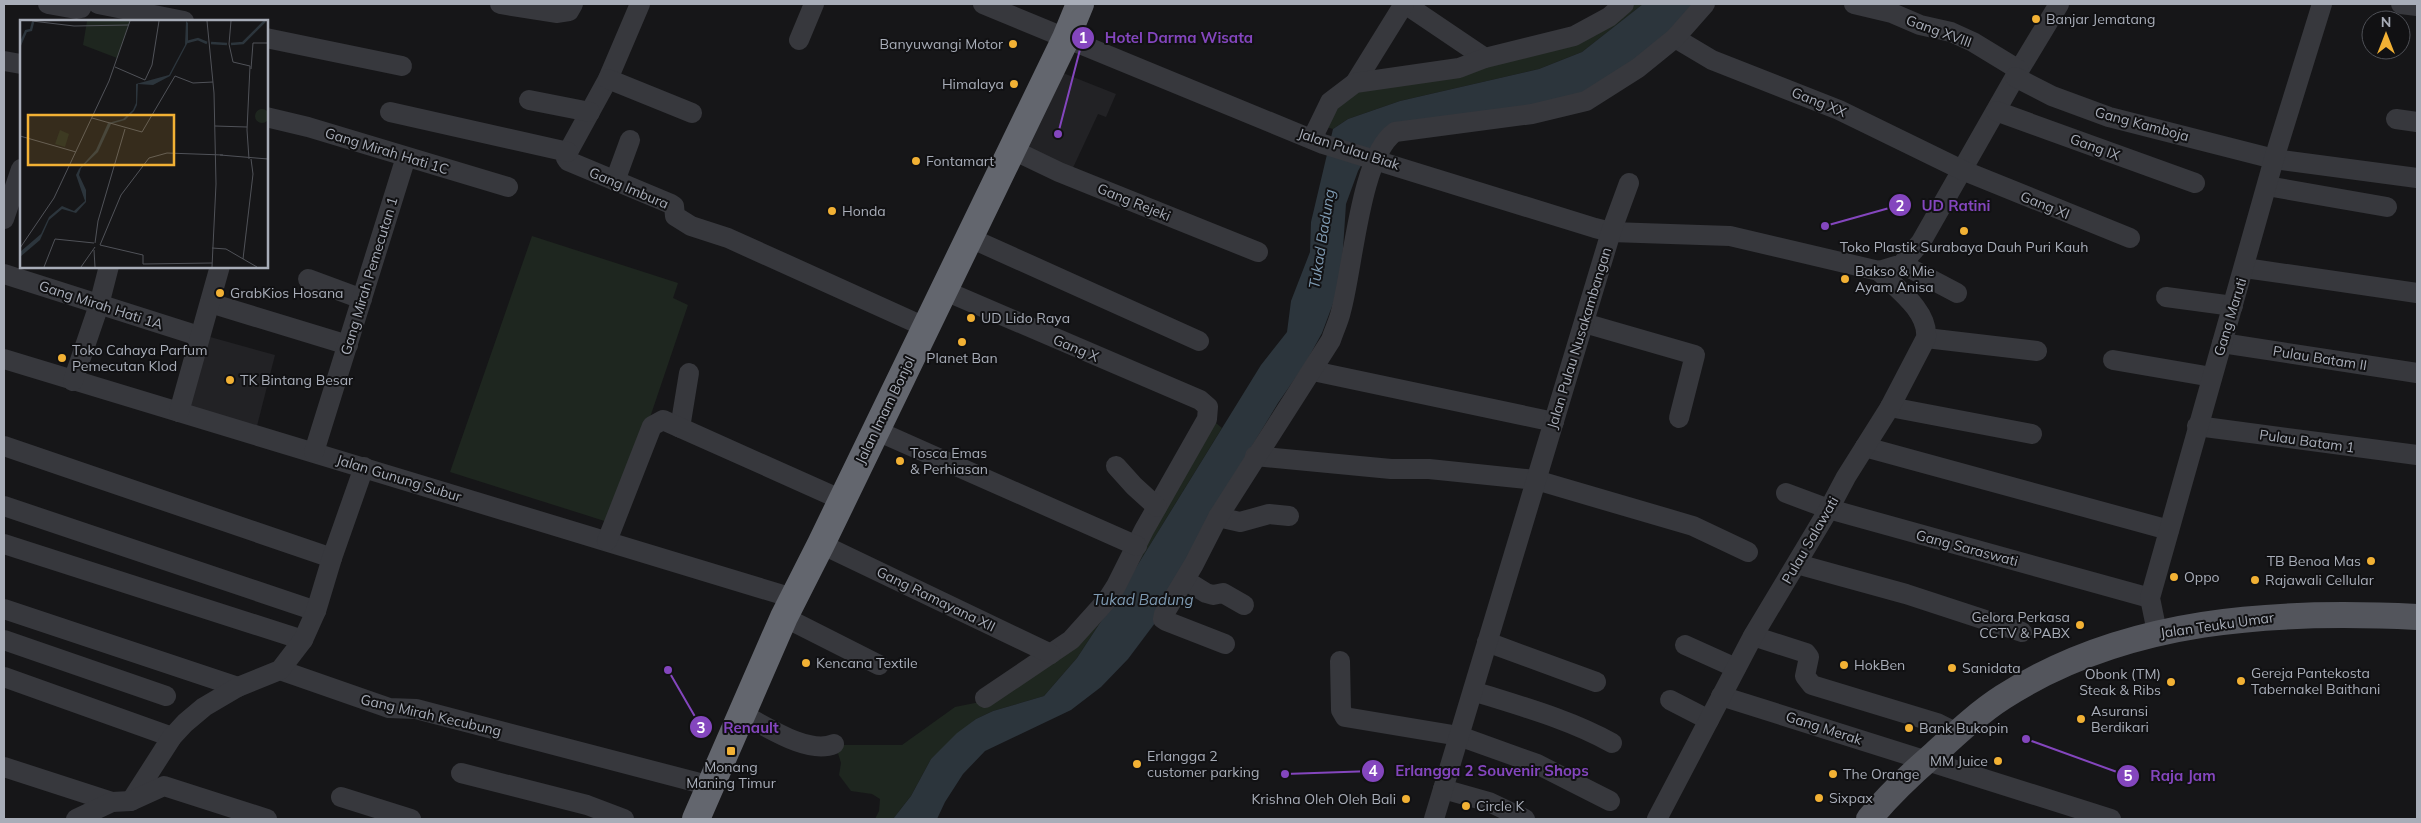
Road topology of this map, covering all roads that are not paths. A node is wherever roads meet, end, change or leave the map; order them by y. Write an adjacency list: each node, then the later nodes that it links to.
1 (48, 4): 2 (street)
2 (83, 4)
3 (98, 4): 18 (street)
4 (500, 4): 5 (street)
5 (573, 4)
6 (640, 4): 28 (street)
7 (814, 4): 22 (street)
8 (983, 4): 20 (street, Jalan Pulau Biak)
9 (1080, 4): 20 (highway, Jalan Imam Bonjol)
10 (1405, 4): 23 (street); 29 (street)
11 (1624, 4): 23 (street)
12 (1705, 4): 21 (street)
13 (1854, 4): 27 (street, Gang XVIII)
14 (2060, 4): 27 (street)
15 (2322, 4): 44 (street, Gang Maruti)
16 (2402, 4): 17 (street)
17 (2417, 6)
18 (179, 20)
19 (268, 38): 26 (street)
20 (1066, 38): 39 (street, Jalan Pulau Biak); 40 (highway, Jalan Imam Bonjol)
21 (1675, 38): 43 (street); 47 (street, Gang XX)
22 (799, 40)
23 (1485, 58): 29 (street)
24 (4, 61): 25 (street)
25 (20, 64)
26 (402, 66)
27 (2017, 73): 31 (street); 44 (street, Gang Kamboja)
28 (608, 79): 33 (street); 34 (street)
29 (1355, 83): 39 (street)
30 (529, 100): 33 (street)
31 (1996, 111): 47 (street); 52 (street, Gang IX)
32 (390, 112): 41 (street)
33 (590, 112): 41 (street)
34 (692, 113)
35 (268, 118): 42 (street, Gang Mirah Hati 1C)
36 (2396, 119): 37 (street)
37 (2417, 122)
38 (630, 140): 50 (street)
39 (1318, 141): 43 (street, Jalan Pulau Biak)
40 (1011, 149): 58 (highway, Jalan Imam Bonjol); 60 (street, Gang Rejeki)
41 (568, 152): 50 (street, Gang Imbura)
42 (406, 157): 54 (street, Gang Mirah Hati 1C); 72 (street, Gang Mirah Pemecutan 1)
43 (1373, 158): 57 (street, Jalan Pulau Biak); 86 (street)
44 (2274, 159): 49 (street, Gang Kamboja); 53 (street, Gang Maruti)
45 (4, 166): 46 (street)
46 (20, 169)
47 (1962, 170): 59 (street, Gang XI); 61 (street)
48 (20, 172): 56 (street)
49 (2417, 178)
50 (615, 181): 77 (street, Gang Imbura)
51 (1629, 183): 57 (street)
52 (2195, 183)
53 (2267, 186): 55 (street); 64 (street, Gang Maruti)
54 (508, 187)
55 (2387, 207)
56 (4, 218)
57 (1611, 232): 65 (street, Jalan Pulau Nusakambangan); 76 (street, Jalan Pulau Nusakambangan)
58 (968, 237): 68 (highway, Jalan Imam Bonjol); 80 (street)
59 (2130, 238)
60 (1258, 252)
61 (1902, 264): 65 (street); 69 (street)
62 (108, 268): 74 (street)
63 (219, 268): 73 (street)
64 (2245, 268): 70 (street); 75 (street, Gang Maruti)
65 (1879, 271): 79 (street)
66 (4, 274): 74 (street, Gang Mirah Hati 1A)
67 (308, 279): 72 (street)
68 (942, 290): 77 (highway, Jalan Imam Bonjol); 110 (street, Gang X)
69 (1957, 293)
70 (2417, 293)
71 (2166, 297): 75 (street)
72 (362, 300): 82 (street, Gang Mirah Pemecutan 1)
73 (210, 303): 78 (street); 82 (street)
74 (99, 305): 78 (street, Gang Mirah Hati 1A); 90 (street)
75 (2233, 306): 81 (street, Gang Maruti)
76 (1584, 323): 93 (street); 94 (street, Jalan Pulau Nusakambangan)
77 (925, 327): 97 (highway, Jalan Imam Bonjol)
78 (199, 336): 92 (street)
79 (1926, 338): 83 (street); 91 (street, Pulau Salawati)
80 (1199, 341)
81 (2222, 343): 88 (street, Pulau Batam II); 89 (street, Gang Maruti)
82 (348, 345): 101 (street, Gang Mirah Pemecutan 1)
83 (2037, 351)
84 (4, 359): 90 (street, Jalan Gunung Subur)
85 (2113, 360): 89 (street)
86 (1313, 371): 94 (street); 103 (street)
87 (689, 373): 96 (street)
88 (2417, 373)
89 (2212, 377): 95 (street, Gang Maruti)
90 (73, 381): 92 (street, Jalan Gunung Subur)
91 (1890, 407): 98 (street); 100 (street, Pulau Salawati)
92 (179, 412): 101 (street, Jalan Gunung Subur)
93 (1679, 418)
94 (1554, 422): 106 (street, Jalan Pulau Nusakambangan)
95 (2197, 426): 102 (street, Pulau Batam 1); 114 (street, Gang Maruti)
96 (680, 428): 108 (street); 115 (street)
97 (875, 430): 108 (highway, Jalan Imam Bonjol); 118 (street)
98 (2032, 434)
99 (4, 446): 120 (street)
100 (1864, 448): 111 (street, Pulau Salawati); 114 (street)
101 (314, 452): 105 (street, Jalan Gunung Subur)
102 (2417, 455)
103 (1255, 456): 106 (street); 113 (street)
104 (1116, 466): 110 (street)
105 (364, 467): 115 (street, Jalan Gunung Subur); 120 (street)
106 (1536, 480): 119 (street); 134 (street, Jalan Pulau Nusakambangan)
107 (1786, 494): 111 (street, Gang Saraswati)
108 (842, 500): 117 (highway, Jalan Imam Bonjol)
109 (4, 506): 127 (street)
110 (1157, 507): 118 (street)
111 (1829, 509): 121 (street, Pulau Salawati); 123 (street, Gang Saraswati)
112 (1289, 516): 113 (street)
113 (1218, 517): 122 (street)
114 (2168, 530): 123 (street, Gang Maruti)
115 (607, 541): 125 (street, Jalan Gunung Subur)
116 (4, 544): 133 (street)
117 (821, 544): 125 (highway, Jalan Imam Bonjol); 137 (street, Gang Ramayana XII)
118 (1137, 546): 137 (street)
119 (1748, 552)
120 (332, 558): 127 (street)
121 (1797, 564): 129 (street); 131 (street, Pulau Salawati)
122 (1184, 580): 124 (street); 135 (street)
123 (2150, 598): 130 (street, Gang Maruti)
124 (1244, 605)
125 (788, 607): 139 (street); 150 (highway, Jalan Imam Bonjol)
126 (4, 608): 144 (street)
127 (316, 611): 133 (street)
128 (2417, 616): 130 (main road, Jalan Teuku Umar)
129 (2022, 632)
130 (2157, 632): 152 (main road, Jalan Teuku Umar)
131 (1753, 636): 140 (street, Pulau Salawati); 152 (street)
132 (4, 640): 146 (street)
133 (303, 640): 141 (street)
134 (1487, 642): 143 (street); 145 (street, Jalan Pulau Nusakambangan)
135 (1225, 644)
136 (1685, 645): 140 (street)
137 (1051, 654): 148 (street)
138 (1340, 661): 153 (street)
139 (879, 665)
140 (1736, 668): 147 (street, Pulau Salawati)
141 (280, 670): 144 (street); 160 (street, Gang Mirah Kecubung)
142 (4, 677): 154 (street)
143 (1596, 682)
144 (238, 688): 154 (street)
145 (1474, 691): 153 (street, Jalan Pulau Nusakambangan); 155 (street)
146 (166, 696)
147 (1721, 696): 151 (street, Pulau Salawati); 157 (street, Gang Merak)
148 (985, 698)
149 (1670, 700): 151 (street)
150 (742, 714): 156 (street); 160 (highway, Jalan Imam Bonjol)
151 (1709, 720): 173 (street, Pulau Salawati)
152 (1957, 733): 157 (main road, Jalan Teuku Umar)
153 (1459, 736): 161 (street, Jalan Pulau Nusakambangan); 164 (street)
154 (172, 737): 163 (street)
155 (1612, 743)
156 (834, 744)
157 (1926, 761): 174 (main road, Jalan Teuku Umar); 175 (street, Gang Merak)
158 (4, 767): 163 (street)
159 (460, 773): 169 (street)
160 (711, 786): 170 (highway, Jalan Imam Bonjol)
161 (1443, 789): 171 (street, Jalan Pulau Nusakambangan); 172 (street)
162 (341, 797): 165 (street)
163 (122, 801): 166 (street); 167 (street)
164 (1610, 801)
165 (363, 812): 168 (street)
166 (76, 819)
167 (267, 819)
168 (411, 819)
169 (624, 819)
170 (696, 819)
171 (1434, 819)
172 (1525, 819)
173 (1657, 819)
174 (1869, 819)
175 (2111, 819)

